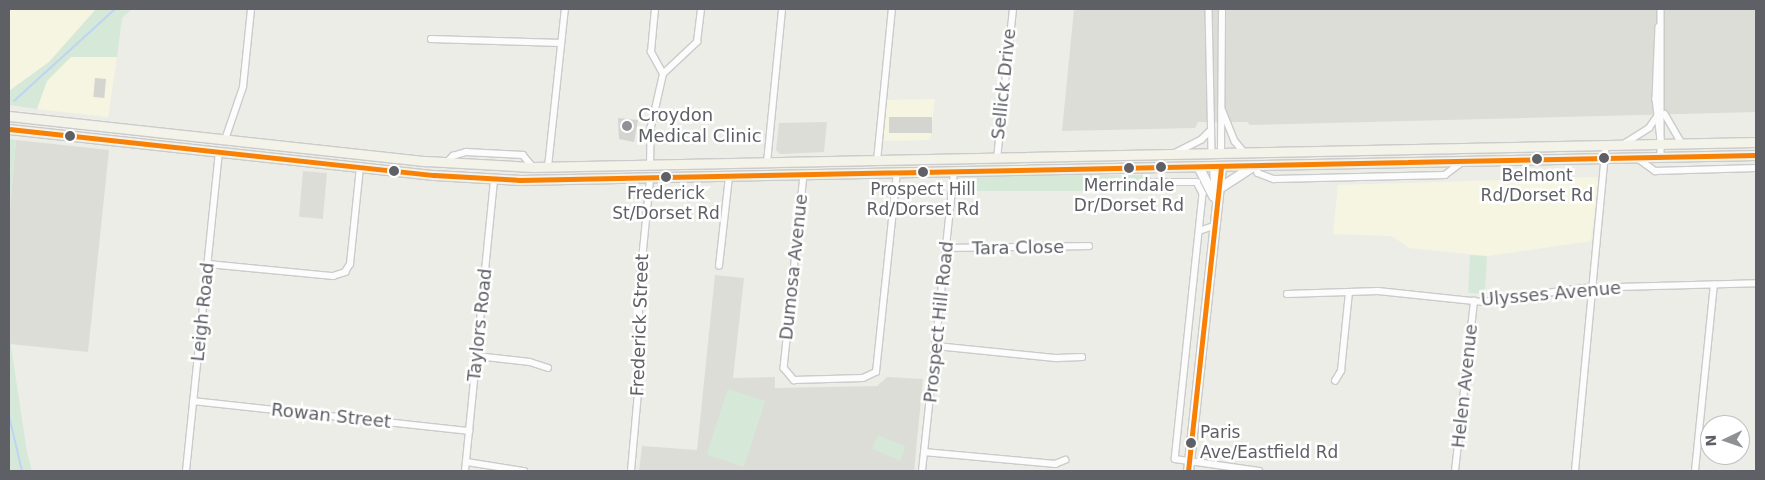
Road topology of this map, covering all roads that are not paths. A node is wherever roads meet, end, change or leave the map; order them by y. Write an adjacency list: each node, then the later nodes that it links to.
1 (251, 9): 22 (street)
2 (565, 9): 12 (street)
3 (655, 9): 13 (street)
4 (701, 9): 13 (street)
5 (782, 9): 43 (street)
6 (892, 9): 38 (street)
7 (1012, 9): 36 (street, Sellick Drive)
8 (1209, 9): 20 (street)
9 (1222, 9): 15 (street)
10 (1661, 9): 14 (street); 17 (street)
11 (432, 39): 12 (street)
12 (561, 43): 49 (street)
13 (663, 74): 45 (street)
14 (1664, 104): 24 (street); 25 (street)
15 (1220, 105): 30 (street); 31 (street)
16 (9, 116): 18 (main road)
17 (1656, 118): 24 (street); 27 (street)
18 (96, 126): 21 (main road); 22 (main road)
19 (9, 129): 21 (main road)
20 (1211, 130): 31 (street); 32 (street)
21 (94, 138): 29 (main road)
22 (225, 140): 29 (main road); 42 (main road)
23 (1756, 142): 25 (main road)
24 (1662, 144): 25 (main road); 27 (main road); 35 (street)
25 (1682, 144)
26 (1606, 145): 27 (main road); 28 (main road); 37 (street)
27 (1622, 145)
28 (1478, 148): 30 (main road); 39 (main road)
29 (219, 152): 47 (main road); 67 (street, Leigh Road)
30 (1244, 152): 31 (main road)
31 (1216, 153): 32 (main road); 50 (main road)
32 (1173, 154): 36 (main road)
33 (1756, 155): 35 (main road)
34 (1636, 157): 35 (main road); 37 (main road); 52 (street)
35 (1662, 157)
36 (997, 159): 38 (main road); 53 (main road)
37 (1606, 159): 39 (main road); 71 (street)
38 (877, 161): 40 (main road)
39 (1478, 161): 41 (main road)
40 (804, 162): 43 (main road); 56 (main road)
41 (1462, 162): 46 (main road); 46 (street)
42 (446, 163): 44 (main road); 48 (street)
43 (766, 163): 45 (main road)
44 (494, 166): 48 (main road); 59 (main road)
45 (650, 166): 49 (main road); 58 (main road)
46 (1255, 166): 50 (main road); 61 (main road)
47 (360, 167): 59 (main road); 67 (street)
48 (533, 167): 49 (main road)
49 (548, 167)
50 (1218, 167): 51 (main road); 61 (main road); 62 (main road)
51 (1199, 168): 53 (main road); 62 (main road)
52 (1756, 168)
53 (998, 171): 54 (main road)
54 (954, 172): 55 (main road); 66 (street, Prospect Hill Road)
55 (898, 173): 56 (main road); 56 (street, Dumosa Avenue)
56 (804, 175): 57 (main road)
57 (729, 177): 58 (main road); 68 (street)
58 (650, 178): 59 (main road); 89 (street, Frederick Street)
59 (494, 179): 76 (street, Taylors Road)
60 (1146, 182): 64 (street)
61 (1222, 186): 63 (main road)
62 (1216, 203): 63 (main road)
63 (1217, 220): 64 (street); 85 (main road)
64 (1199, 231): 85 (street)
65 (1089, 246): 66 (street, Tara Close)
66 (947, 248): 75 (street, Prospect Hill Road)
67 (208, 264): 80 (street, Leigh Road)
68 (719, 266)
69 (1756, 283): 70 (street, Ulysses Avenue)
70 (1714, 285): 71 (street, Ulysses Avenue); 94 (street)
71 (1595, 287): 74 (street, Ulysses Avenue); 93 (street)
72 (1349, 292): 73 (street, Ulysses Avenue); 74 (street, Ulysses Avenue); 79 (street)
73 (1287, 294)
74 (1474, 301): 92 (street, Helen Avenue)
75 (936, 346): 77 (street); 82 (street, Prospect Hill Road)
76 (477, 356): 78 (street); 81 (street, Taylors Road)
77 (1082, 357)
78 (548, 368)
79 (1335, 381)
80 (193, 402): 81 (street, Rowan Street); 86 (street, Leigh Road)
81 (469, 430): 84 (street, Taylors Road)
82 (924, 452): 83 (street); 90 (street, Prospect Hill Road)
83 (1065, 460)
84 (467, 462): 87 (street, Taylors Road); 88 (street)
85 (1189, 468): 91 (street)
86 (186, 471)
87 (466, 471)
88 (524, 471)
89 (631, 471)
90 (922, 471)
91 (1259, 471)
92 (1455, 471)
93 (1575, 471)
94 (1695, 471)

